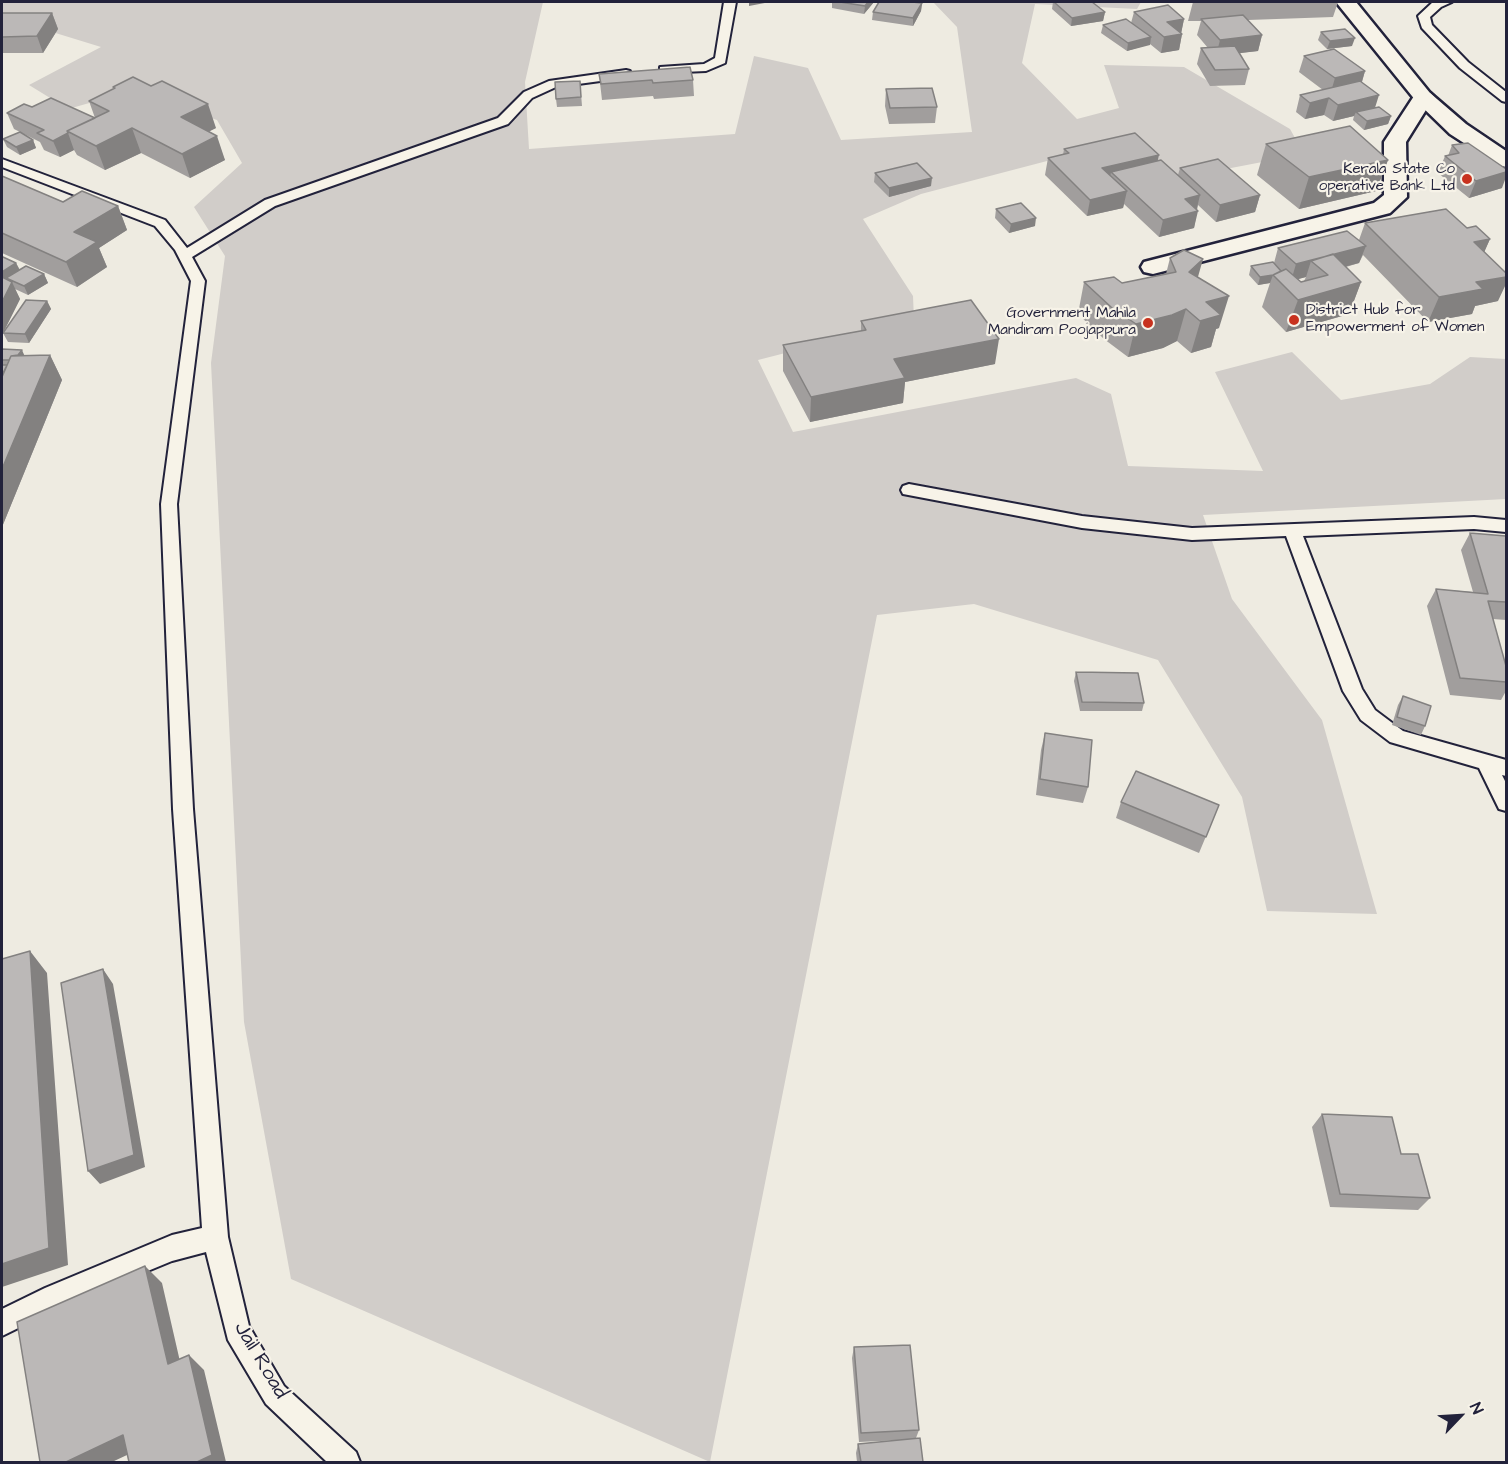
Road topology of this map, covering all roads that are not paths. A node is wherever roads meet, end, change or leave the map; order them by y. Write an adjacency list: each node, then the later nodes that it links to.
1 (730, 2): 8 (lane)
2 (1346, 2): 4 (street)
3 (1446, 2): 5 (lane)
4 (1423, 97): 6 (street); 9 (street)
5 (1506, 98)
6 (1506, 159)
7 (2, 163): 8 (lane, Jail Road)
8 (185, 255): 15 (lane, Jail Road)
9 (1154, 267)
10 (909, 490): 12 (lane)
11 (1506, 526): 12 (lane)
12 (1292, 530): 13 (lane)
13 (1497, 766): 14 (lane)
14 (1506, 803)
15 (215, 1237): 16 (lane); 17 (lane, Jail Road)
16 (2, 1323)
17 (346, 1462)

